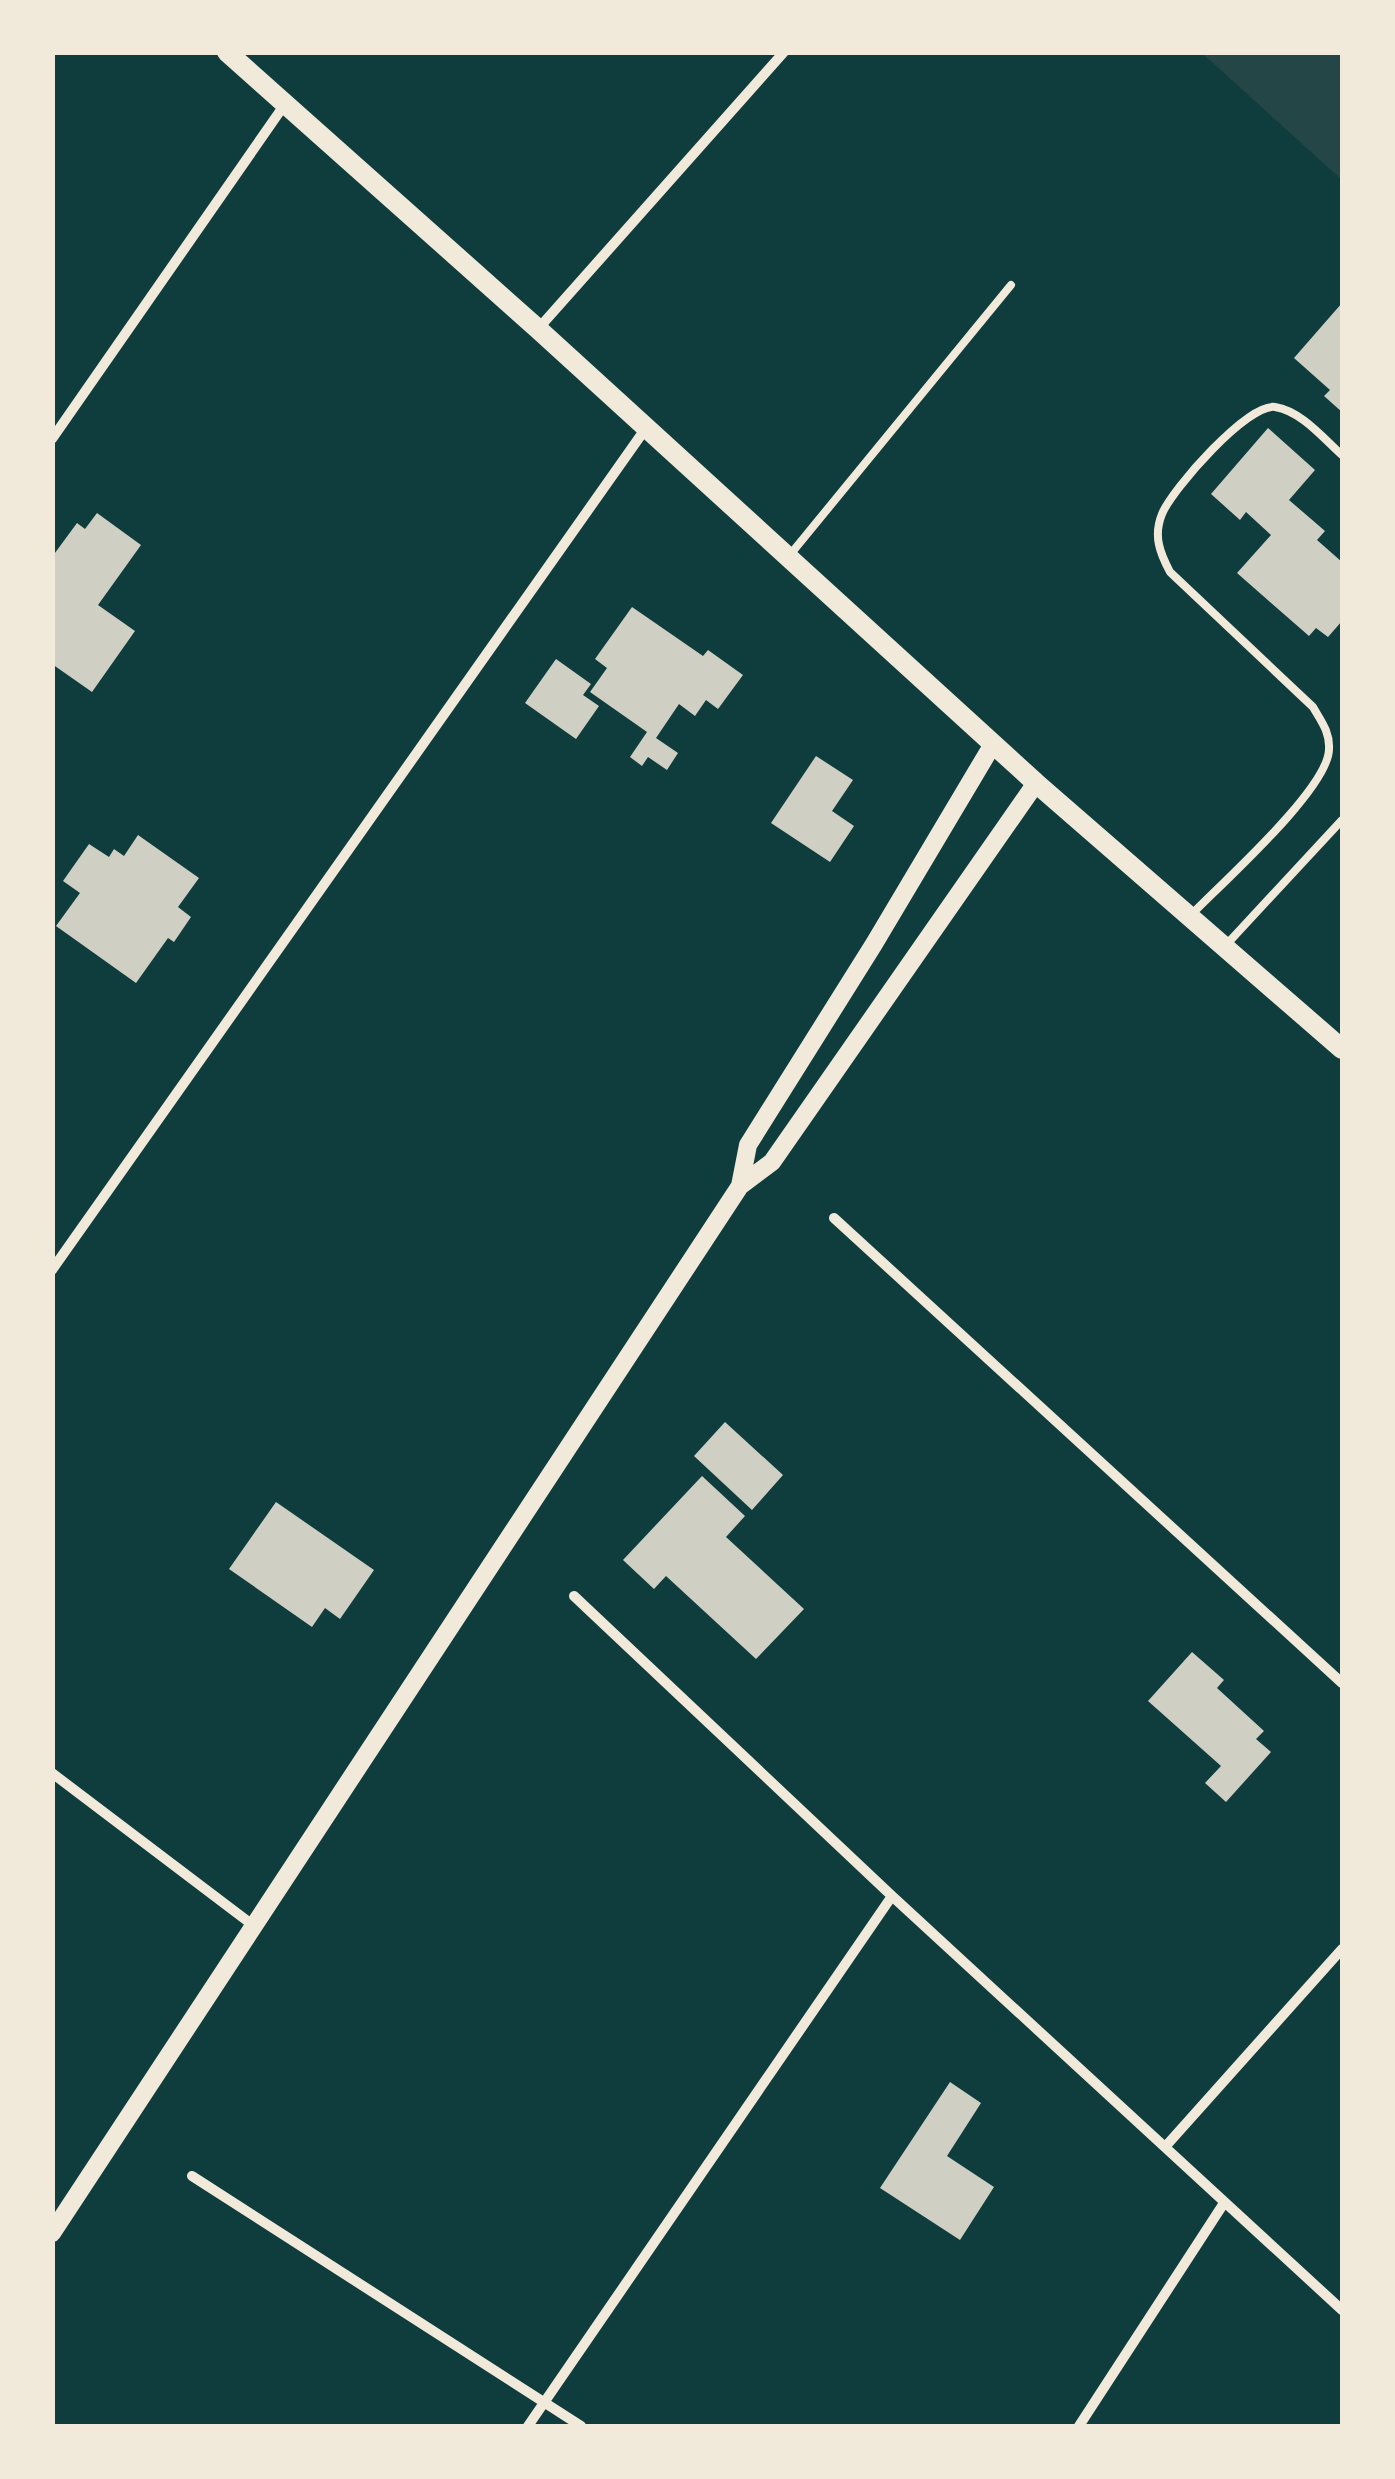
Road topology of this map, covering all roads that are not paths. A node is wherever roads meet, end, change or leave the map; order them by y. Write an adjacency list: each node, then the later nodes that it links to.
1 (227, 52): 3 (main road)
2 (784, 52): 5 (street)
3 (285, 104): 5 (main road); 7 (street)
4 (1011, 284): 9 (lane)
5 (538, 329): 6 (main road)
6 (646, 428): 9 (main road); 18 (street)
7 (52, 439)
8 (1342, 455): 13 (lane)
9 (789, 556): 10 (main road)
10 (994, 744): 11 (main road); 16 (street)
11 (1036, 783): 13 (main road); 16 (street)
12 (1342, 820): 14 (lane)
13 (1189, 917): 14 (main road)
14 (1224, 948): 15 (main road)
15 (1342, 1050)
16 (740, 1186): 23 (street)
17 (834, 1218): 20 (street)
18 (52, 1270)
19 (574, 1596): 22 (street)
20 (1342, 1683)
21 (52, 1772): 23 (street)
22 (892, 1896): 25 (street); 30 (street)
23 (254, 1926): 28 (street)
24 (1342, 1949): 25 (street)
25 (1166, 2148): 27 (street)
26 (192, 2176): 30 (street)
27 (1224, 2203): 29 (street); 33 (street)
28 (52, 2233)
29 (1342, 2310)
30 (544, 2402): 31 (street); 32 (street)
31 (528, 2426)
32 (580, 2426)
33 (1079, 2426)

